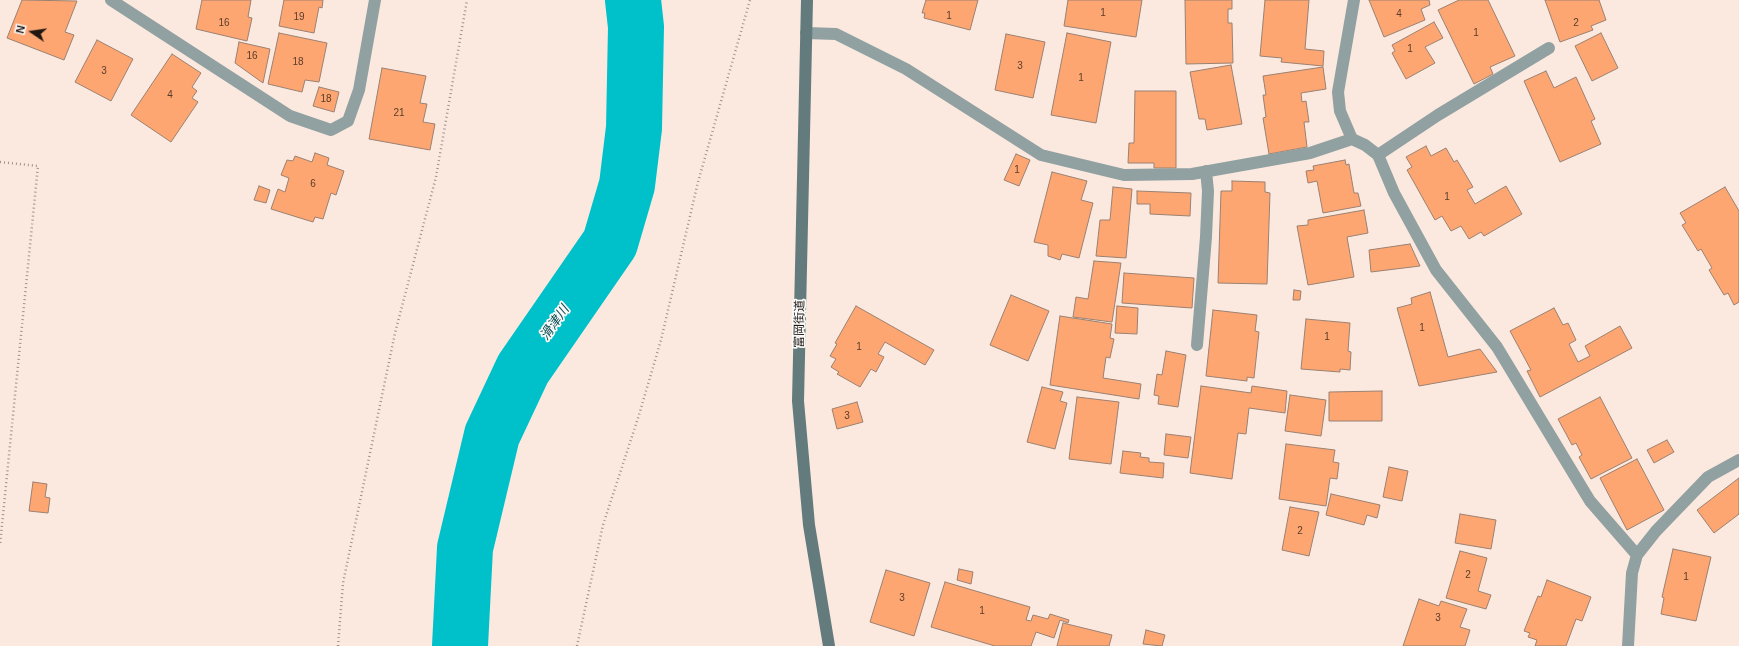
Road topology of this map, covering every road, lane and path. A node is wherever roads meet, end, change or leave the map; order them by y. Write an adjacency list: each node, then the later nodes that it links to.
1 (111, 0): 2 (street)
2 (375, 0)
3 (467, 0): 17 (path)
4 (750, 0): 18 (path)
5 (806, 0): 7 (street, 富岡街道)
6 (1354, 0): 9 (street)
7 (806, 33): 12 (street); 19 (street, 富岡街道)
8 (1550, 48): 10 (street)
9 (1352, 139): 10 (street); 12 (street)
10 (1378, 156): 16 (street)
11 (0, 162): 15 (path)
12 (1206, 171): 13 (street)
13 (1197, 346)
14 (1739, 460): 16 (street)
15 (0, 545)
16 (1637, 555): 20 (street)
17 (338, 646)
18 (578, 646)
19 (829, 646)
20 (1628, 646)

